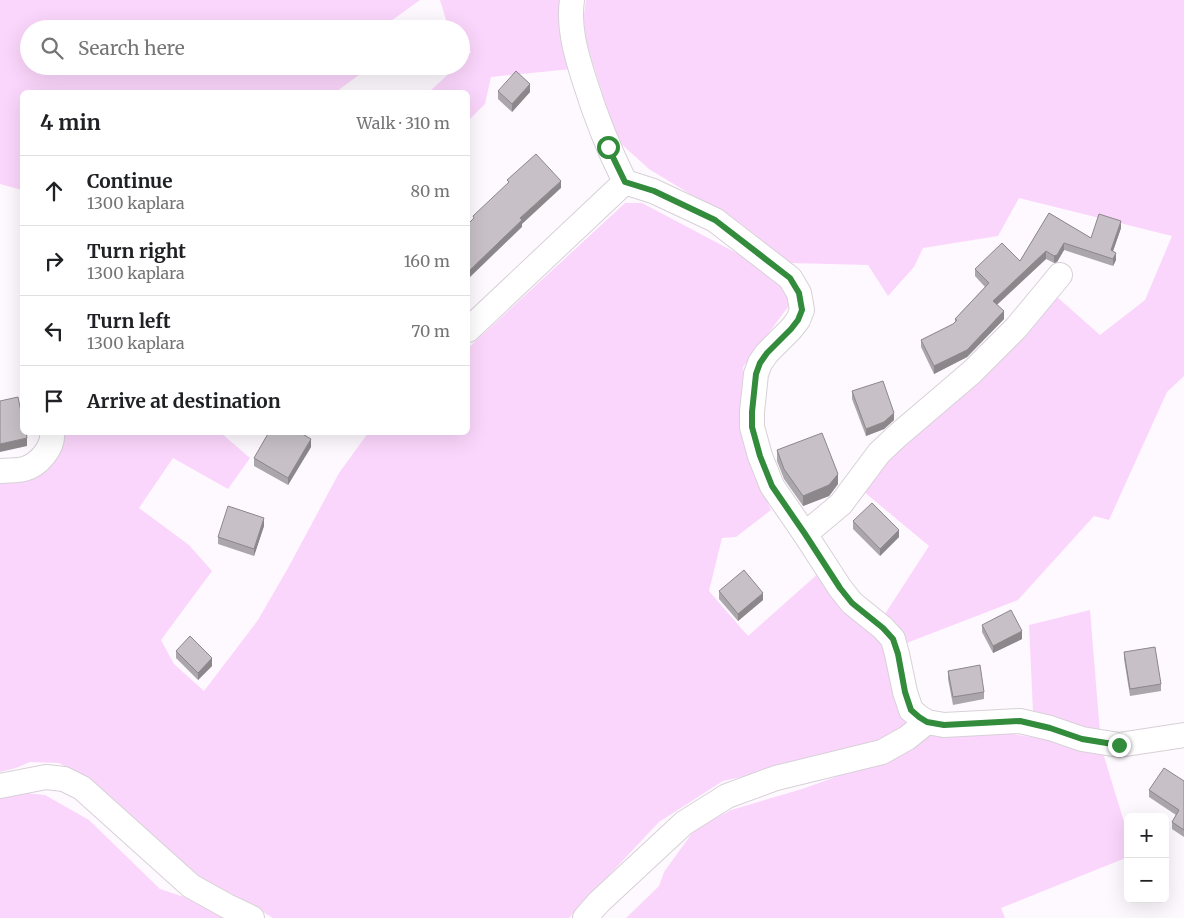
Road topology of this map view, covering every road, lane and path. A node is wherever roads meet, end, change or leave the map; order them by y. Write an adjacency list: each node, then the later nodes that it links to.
1 (572, 0): 2 (street)
2 (625, 182): 4 (street); 7 (street)
3 (1060, 276): 7 (street)
4 (470, 328)
5 (52, 435): 6 (street)
6 (0, 471)
7 (805, 534): 8 (street)
8 (927, 722): 9 (street); 12 (street)
9 (1184, 735)
10 (0, 786): 11 (street)
11 (252, 918)
12 (585, 918)

